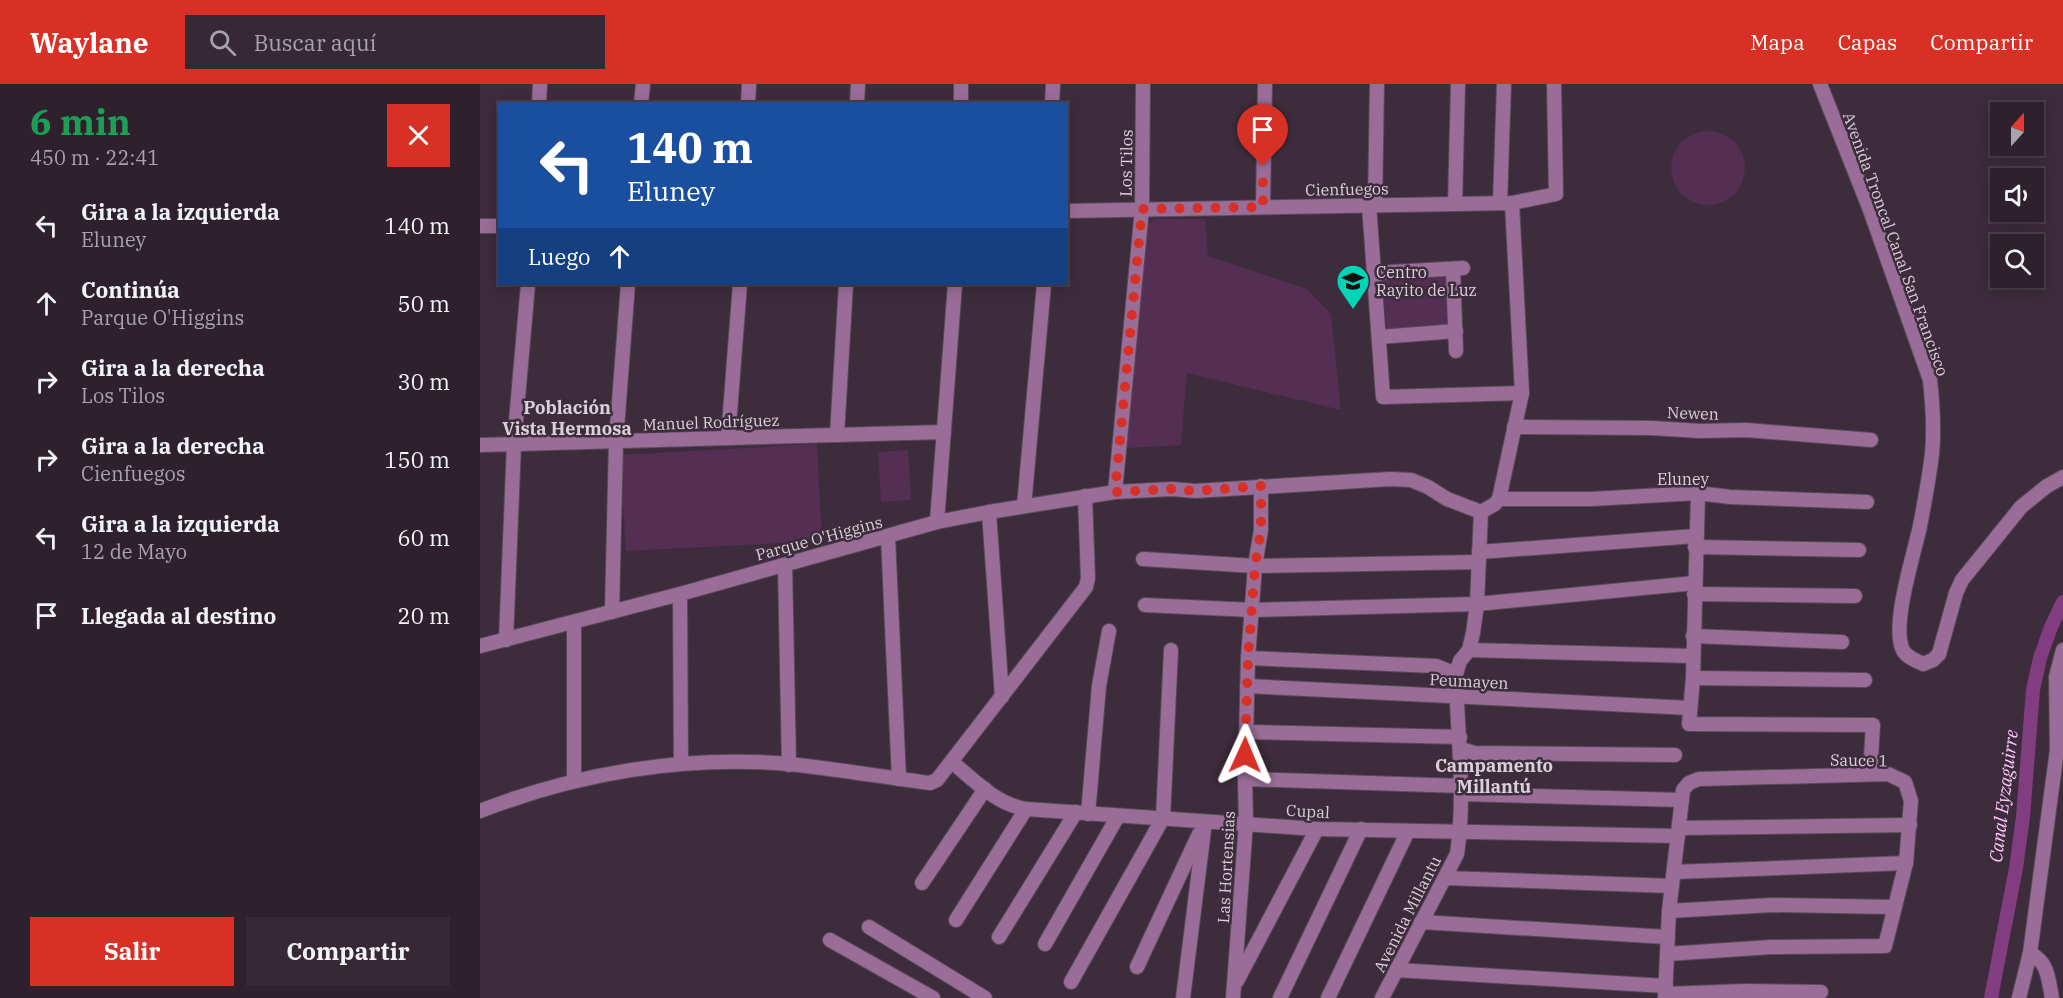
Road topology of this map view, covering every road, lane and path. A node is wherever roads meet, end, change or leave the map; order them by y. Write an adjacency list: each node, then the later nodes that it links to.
1 (540, 84): 14 (street)
2 (643, 84): 15 (street)
3 (749, 84): 16 (street)
4 (858, 84): 17 (street)
5 (961, 84): 18 (street)
6 (1053, 84): 19 (street)
7 (1143, 84): 24 (street, Los Tilos)
8 (1265, 84): 23 (street)
9 (1377, 84): 22 (street)
10 (1458, 84): 21 (street)
11 (1504, 84): 20 (street)
12 (1554, 84): 20 (street, Cienfuegos)
13 (1820, 84): 47 (street, Avenida Troncal Canal San Francisco)
14 (539, 102)
15 (641, 102)
16 (748, 102)
17 (857, 102)
18 (961, 102)
19 (1052, 102)
20 (1506, 203): 21 (street, Cienfuegos); 38 (street)
21 (1455, 204): 22 (street, Cienfuegos)
22 (1372, 205): 23 (street, Cienfuegos); 28 (street)
23 (1263, 207): 24 (street, Cienfuegos)
24 (1142, 209): 25 (street, Cienfuegos); 49 (street, Los Tilos)
25 (1068, 211)
26 (480, 226): 27 (street)
27 (498, 226)
28 (1374, 273): 35 (street); 36 (street)
29 (528, 285): 45 (street)
30 (628, 285): 44 (street)
31 (740, 285): 42 (street)
32 (846, 285): 41 (street)
33 (955, 285): 40 (street)
34 (1044, 285): 54 (street)
35 (1456, 332): 36 (street); 37 (street)
36 (1379, 337): 38 (street)
37 (1456, 351)
38 (1522, 393): 39 (street)
39 (1514, 426): 43 (street, Newen); 52 (street)
40 (944, 432): 41 (street, Manuel Rodríguez); 57 (street)
41 (837, 435): 42 (street, Manuel Rodríguez)
42 (728, 438): 44 (street, Manuel Rodríguez)
43 (1871, 440)
44 (616, 441): 45 (street, Manuel Rodríguez); 71 (street)
45 (514, 444): 46 (street, Manuel Rodríguez); 75 (street)
46 (480, 445)
47 (2063, 477)
48 (1261, 486): 49 (street, Parque O'Higgins); 56 (street); 64 (street, Las Hortensias)
49 (1115, 492): 51 (street, Parque O'Higgins)
50 (1698, 494): 52 (street, Eluney); 53 (street, Eluney); 59 (street)
51 (1085, 496): 54 (street, Parque O'Higgins); 87 (street)
52 (1499, 499): 56 (street)
53 (1867, 502)
54 (1024, 506): 55 (street, Parque O'Higgins)
55 (989, 512): 57 (street, Parque O'Higgins); 87 (street)
56 (1481, 512): 61 (street)
57 (937, 522): 58 (street, Parque O'Higgins)
58 (888, 537): 63 (street, Parque O'Higgins); 97 (street)
59 (1696, 542): 60 (street); 61 (street); 65 (street)
60 (1859, 550)
61 (1479, 557): 64 (street); 68 (street)
62 (1143, 559): 64 (street)
63 (785, 565): 66 (street, Parque O'Higgins); 95 (street)
64 (1255, 566): 70 (street, Las Hortensias)
65 (1694, 588): 67 (street); 68 (street); 74 (street)
66 (680, 594): 71 (street, Parque O'Higgins); 94 (street)
67 (1855, 596)
68 (1477, 604): 70 (street); 79 (street)
69 (1145, 605): 70 (street)
70 (1252, 610): 82 (street, Las Hortensias)
71 (612, 612): 72 (street, Parque O'Higgins)
72 (574, 622): 75 (street, Parque O'Higgins); 99 (street)
73 (1109, 631): 106 (street)
74 (1693, 636): 76 (street); 81 (street)
75 (506, 640): 77 (street, Parque O'Higgins)
76 (1842, 642)
77 (480, 646)
78 (1171, 650): 108 (street)
79 (1469, 650): 81 (street); 83 (street)
80 (2063, 650): 102 (street)
81 (1693, 656): 84 (street)
82 (1248, 658): 83 (street); 86 (street, Las Hortensias)
83 (1456, 674): 88 (street, Avenida Millantu)
84 (1693, 678): 85 (street); 89 (street)
85 (1865, 680)
86 (1246, 686): 88 (street, Peumayen); 90 (street, Las Hortensias)
87 (1002, 697): 93 (street)
88 (1457, 697): 89 (street, Peumayen); 91 (street, Avenida Millantu)
89 (1690, 708): 96 (street)
90 (1246, 732): 91 (street); 98 (street, Las Hortensias)
91 (1460, 743): 92 (street); 101 (street, Avenida Millantu)
92 (1675, 754)
93 (951, 762): 97 (street); 100 (street, Cupal)
94 (681, 764): 95 (street); 99 (street)
95 (789, 765): 97 (street)
96 (1870, 774): 103 (street, Sauce 1); 111 (street, Sauce 1)
97 (899, 779)
98 (1245, 779): 101 (street); 110 (street, Las Hortensias)
99 (574, 781): 105 (street)
100 (985, 789): 104 (street, Cupal); 120 (street)
101 (1462, 790): 103 (street); 115 (street, Avenida Millantu)
102 (2057, 794): 130 (street)
103 (1682, 795): 116 (street)
104 (1026, 809): 106 (street, Cupal); 123 (street)
105 (480, 811)
106 (1082, 813): 107 (street, Cupal); 126 (street)
107 (1118, 816): 108 (street, Cupal); 129 (street)
108 (1163, 818): 109 (street, Cupal); 135 (street)
109 (1205, 822): 110 (street, Cupal); 132 (street); 141 (street)
110 (1246, 823): 112 (street, Cupal); 136 (street, Las Hortensias)
111 (1910, 825): 116 (street, Cupal); 117 (street, Sauce 1)
112 (1317, 829): 113 (street, Cupal); 136 (street)
113 (1361, 829): 114 (street, Cupal); 142 (street)
114 (1408, 831): 115 (street, Cupal); 143 (street)
115 (1460, 832): 116 (street, Cupal); 118 (street, Avenida Millantu)
116 (1678, 832): 119 (street)
117 (1906, 864): 119 (street); 121 (street, Sauce 1)
118 (1445, 878): 119 (street); 124 (street, Avenida Millantu)
119 (1673, 879): 122 (street)
120 (922, 883)
121 (1894, 907): 122 (street); 131 (street, Sauce 1)
122 (1669, 911): 127 (street)
123 (956, 920)
124 (1421, 922): 127 (street); 134 (street, Avenida Millantu)
125 (869, 927): 133 (street)
126 (999, 937)
127 (1667, 937): 131 (street)
128 (830, 940): 133 (street)
129 (1045, 944)
130 (2030, 953): 145 (street); 146 (street)
131 (1667, 954): 138 (street)
132 (1137, 968)
133 (912, 970): 139 (street); 140 (street)
134 (1396, 970): 138 (street); 144 (street, Avenida Millantu)
135 (1071, 982)
136 (1234, 992)
137 (1821, 992): 138 (street)
138 (1666, 993)
139 (933, 998)
140 (985, 998)
141 (1183, 998)
142 (1280, 998)
143 (1328, 998)
144 (1382, 998)
145 (2019, 998)
146 (2052, 998)

